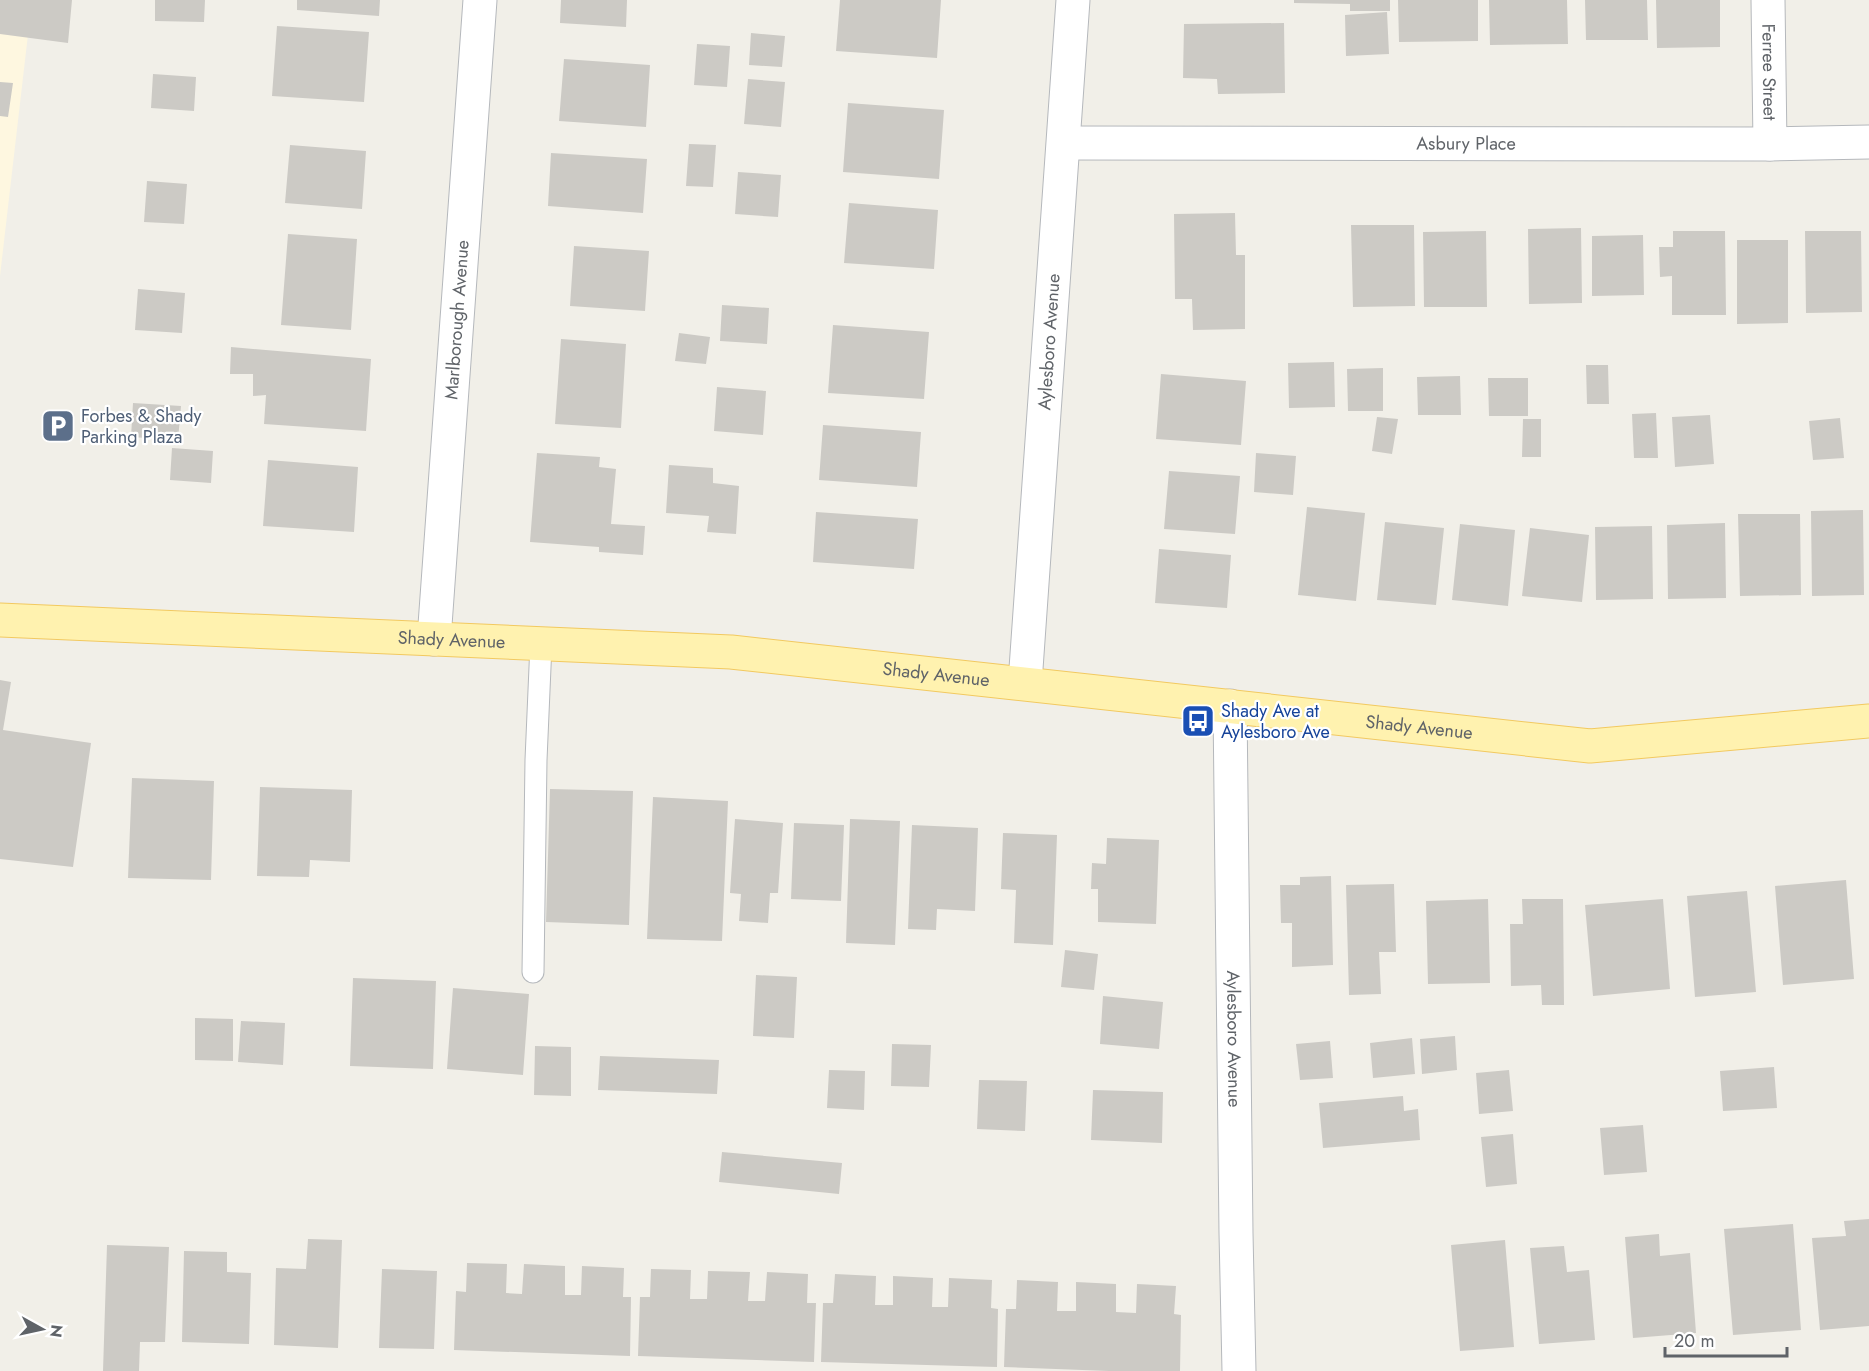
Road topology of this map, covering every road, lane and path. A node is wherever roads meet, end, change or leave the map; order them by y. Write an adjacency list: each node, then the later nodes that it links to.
1 (480, 0): 8 (street, Marlborough Avenue)
2 (1073, 0): 4 (street, Aylesboro Avenue)
3 (1768, 0): 6 (street, Ferree Street)
4 (1064, 142): 6 (street, Asbury Place); 10 (street, Aylesboro Avenue)
5 (1869, 142): 6 (street, Asbury Place)
6 (1770, 144)
7 (0, 620): 8 (main road, Shady Avenue)
8 (435, 639): 9 (main road, Shady Avenue)
9 (540, 644): 10 (main road, Shady Avenue); 13 (lane)
10 (1025, 683): 11 (main road, Shady Avenue)
11 (1230, 706): 12 (main road, Shady Avenue); 14 (street, Aylesboro Avenue)
12 (1869, 721)
13 (533, 972)
14 (1239, 1371)

